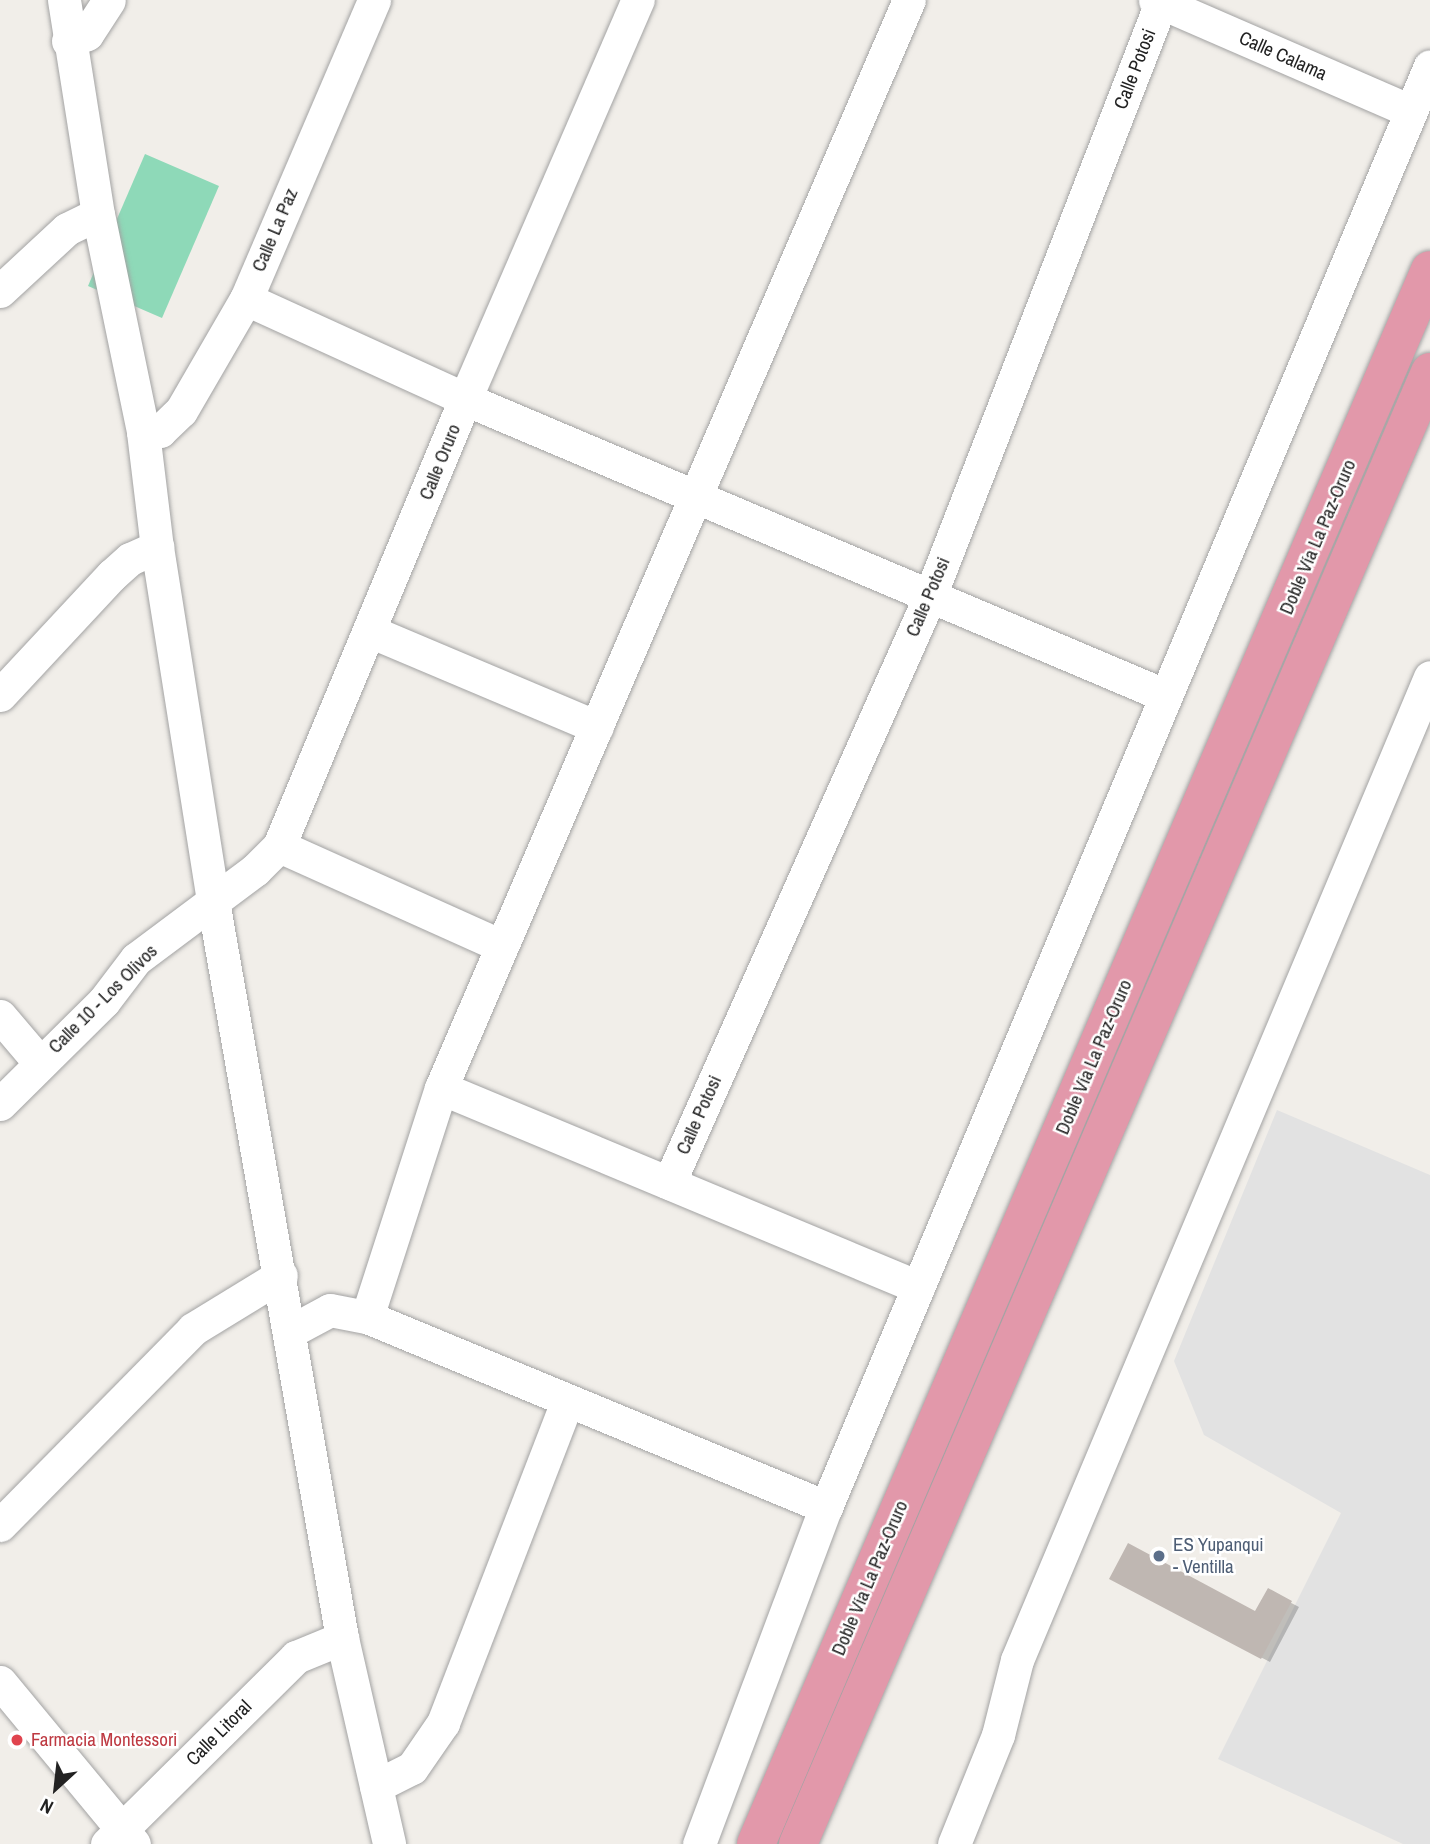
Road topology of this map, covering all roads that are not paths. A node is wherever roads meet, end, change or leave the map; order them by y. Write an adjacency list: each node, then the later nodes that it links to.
1 (64, 0): 7 (street)
2 (109, 0): 7 (street)
3 (374, 0): 13 (street, Calle La Paz)
4 (638, 0): 15 (street, Calle Oruro)
5 (909, 0): 17 (street)
6 (1159, 1): 9 (street, Calle Calama); 19 (street, Calle Potosi)
7 (68, 41): 10 (street)
8 (1430, 66): 9 (street)
9 (1410, 111): 23 (street)
10 (98, 214): 12 (street); 16 (street)
11 (1430, 270): 46 (highway, Doble Vía La Paz-Oruro)
12 (0, 291)
13 (246, 299): 15 (street); 16 (street, Calle La Paz)
14 (1430, 372): 47 (highway, Doble Vía La Paz-Oruro)
15 (465, 399): 17 (street); 20 (street, Calle Oruro)
16 (143, 432): 18 (street)
17 (695, 497): 19 (street); 24 (street)
18 (157, 547): 22 (street); 26 (street)
19 (930, 596): 23 (street); 32 (street, Calle Potosi)
20 (372, 632): 24 (street); 25 (street, Calle Oruro)
21 (1430, 677): 48 (street)
22 (0, 695)
23 (1164, 695): 34 (street)
24 (597, 727): 27 (street)
25 (279, 846): 26 (street, Calle Oruro); 27 (street)
26 (213, 901): 29 (street, Calle 10 - Los Olivos); 33 (street)
27 (502, 946): 30 (street)
28 (0, 1016): 29 (street)
29 (40, 1063): 31 (street, Calle 10 - Los Olivos)
30 (441, 1088): 32 (street); 35 (street)
31 (0, 1104)
32 (669, 1183): 34 (street)
33 (281, 1275): 36 (street); 39 (street)
34 (918, 1287): 38 (street)
35 (367, 1317): 36 (street); 37 (street)
36 (291, 1331): 40 (street)
37 (567, 1402): 38 (street); 42 (street)
38 (826, 1507): 45 (street)
39 (0, 1524)
40 (342, 1638): 42 (street); 43 (street, Calle Litoral)
41 (0, 1682): 43 (street)
42 (376, 1786): 44 (street)
43 (121, 1839)
44 (389, 1844)
45 (699, 1844)
46 (756, 1844)
47 (798, 1844)
48 (954, 1844)

